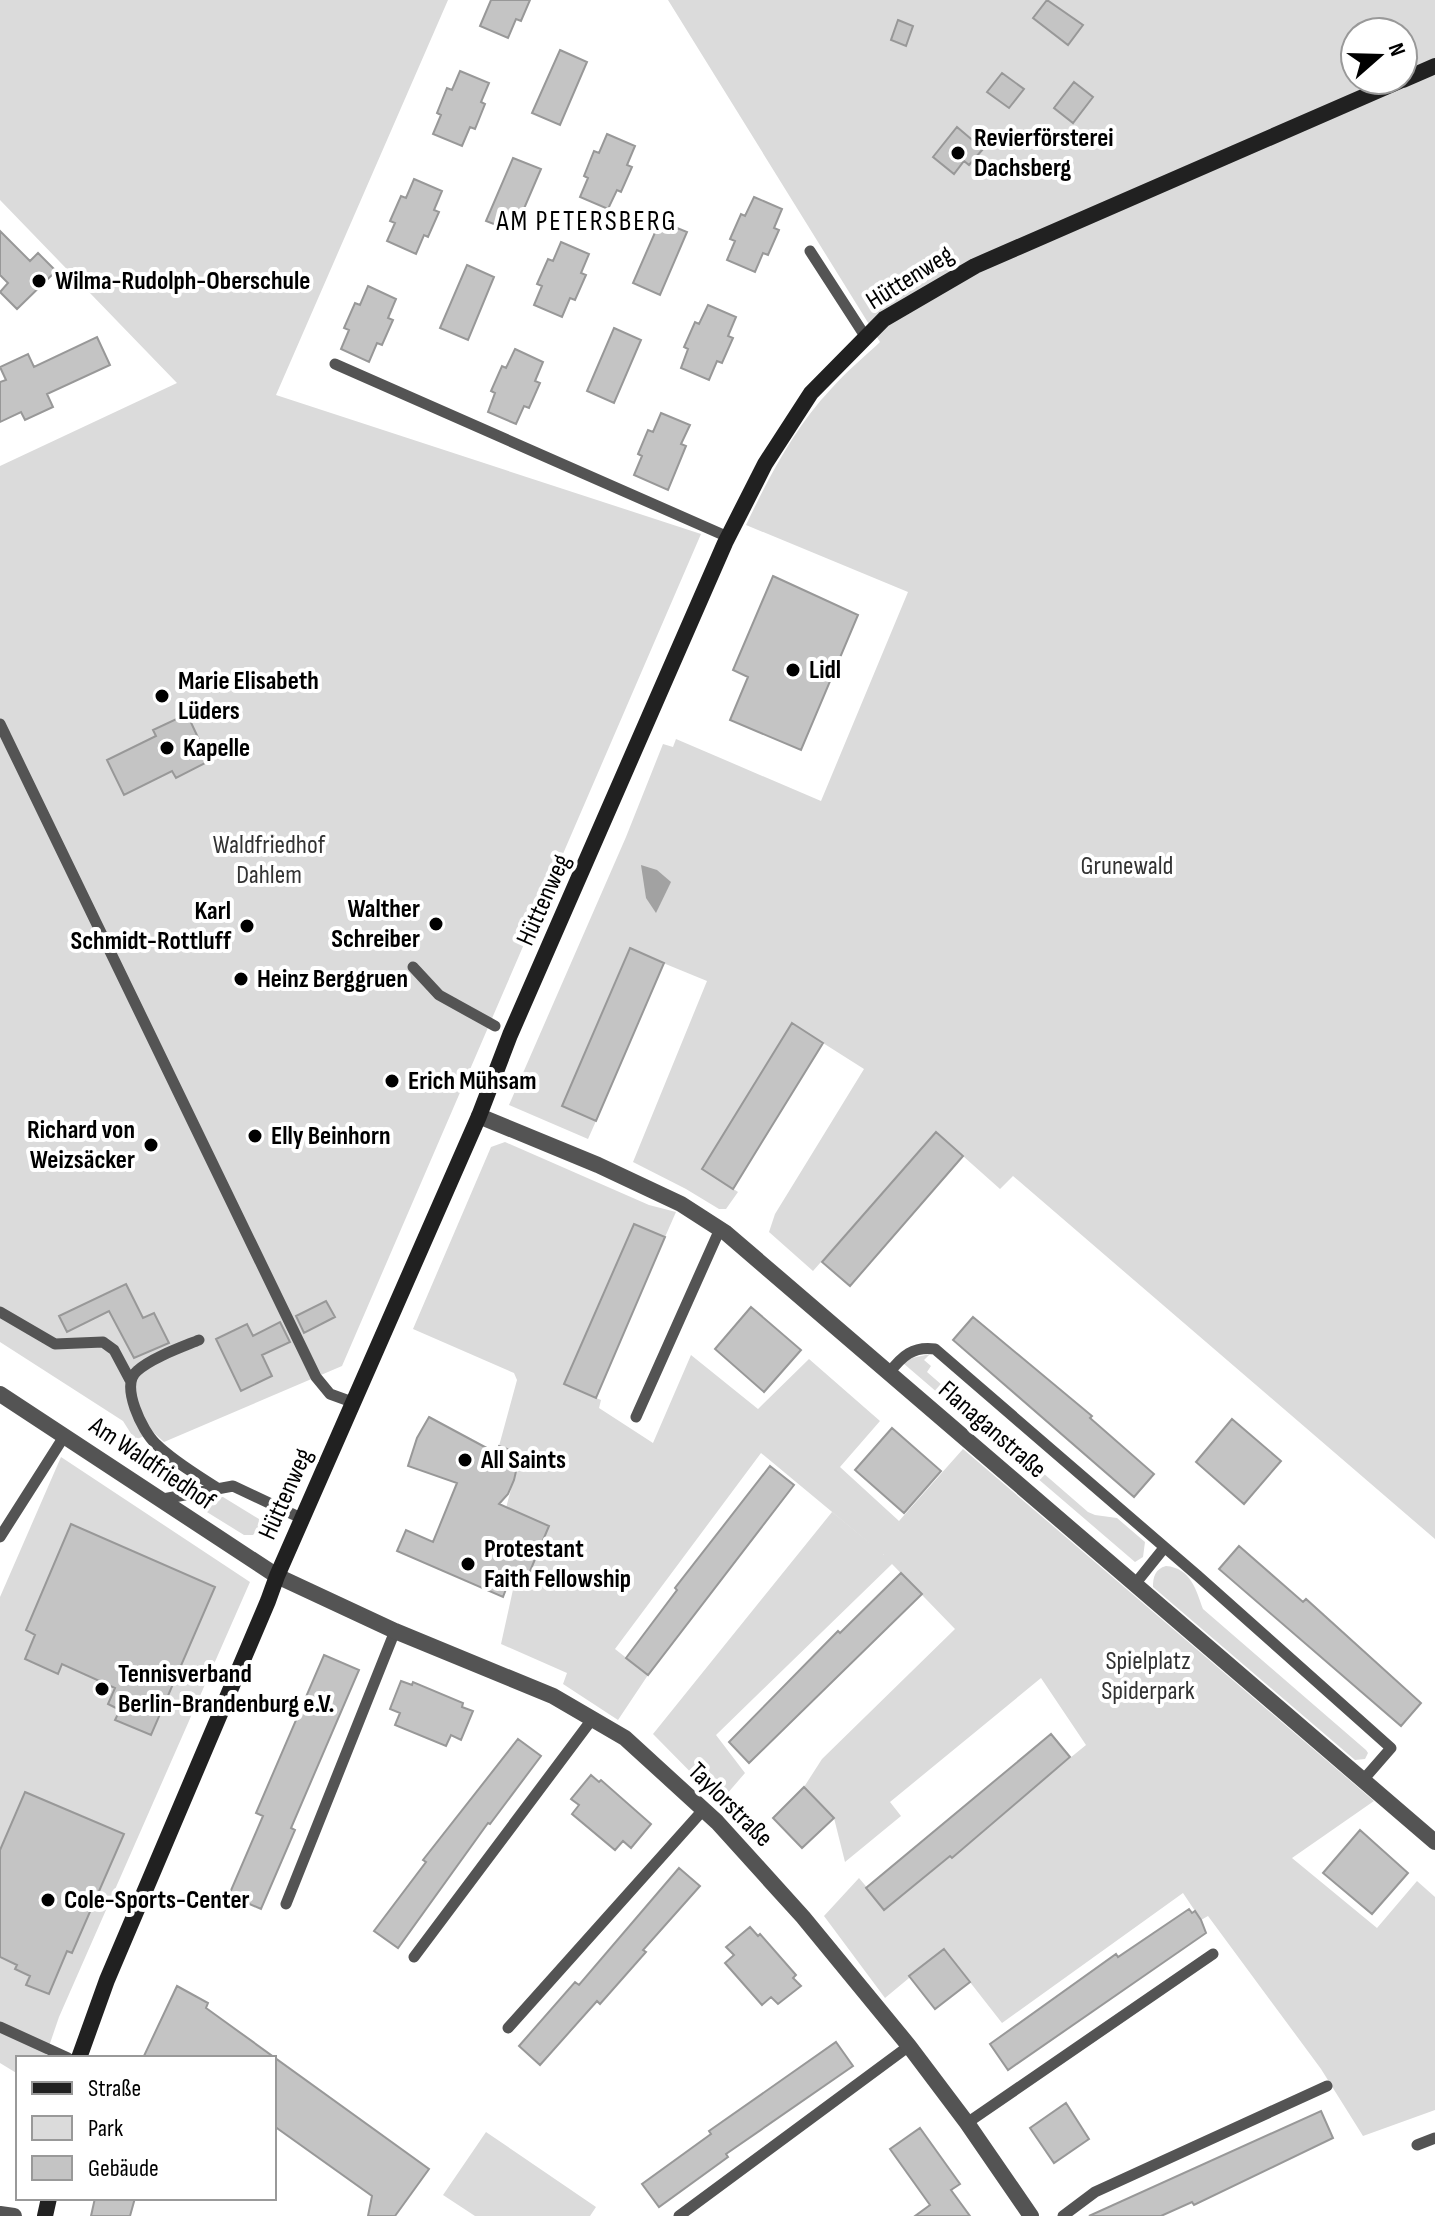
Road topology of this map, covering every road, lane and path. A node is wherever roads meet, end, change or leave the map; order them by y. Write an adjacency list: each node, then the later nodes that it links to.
1 (1366, 96): 3 (main road, Hüttenweg)
2 (810, 251): 3 (lane)
3 (865, 336): 5 (main road, Hüttenweg)
4 (335, 364): 5 (lane)
5 (728, 537): 9 (main road, Hüttenweg)
6 (0, 724): 16 (lane)
7 (413, 967): 8 (lane)
8 (495, 1026)
9 (479, 1116): 10 (street, Flanaganstraße); 16 (main road, Hüttenweg)
10 (720, 1229): 13 (street, Flanaganstraße); 17 (lane)
11 (0, 1312): 14 (lane)
12 (199, 1340): 14 (lane)
13 (889, 1373): 23 (lane); 25 (street, Flanaganstraße)
14 (130, 1380): 19 (lane)
15 (0, 1394): 18 (street, Am Waldfriedhof)
16 (352, 1402): 21 (main road, Hüttenweg)
17 (636, 1417)
18 (65, 1435): 20 (street, Am Waldfriedhof); 22 (lane)
19 (217, 1488): 20 (lane); 21 (lane)
20 (163, 1499): 24 (street, Am Waldfriedhof)
21 (303, 1519): 24 (main road, Hüttenweg)
22 (0, 1537)
23 (1164, 1548): 25 (lane); 28 (lane)
24 (277, 1576): 26 (street, Taylorstraße); 38 (main road, Hüttenweg)
25 (1135, 1584): 28 (street, Flanaganstraße)
26 (395, 1631): 27 (street, Taylorstraße); 31 (lane)
27 (593, 1718): 29 (street, Taylorstraße); 33 (lane)
28 (1363, 1780): 30 (street, Flanaganstraße)
29 (704, 1809): 35 (lane); 36 (street, Taylorstraße)
30 (1435, 1842)
31 (286, 1904)
32 (1213, 1954): 40 (lane)
33 (414, 1957)
34 (0, 2027): 37 (lane)
35 (508, 2028)
36 (909, 2046): 40 (street, Taylorstraße); 45 (lane)
37 (64, 2056)
38 (80, 2056)
39 (1327, 2086): 47 (lane)
40 (967, 2123): 46 (street, Taylorstraße)
41 (1435, 2138): 42 (lane)
42 (1417, 2145)
43 (0, 2214): 44 (street)
44 (14, 2216)
45 (679, 2216)
46 (1031, 2216)
47 (1063, 2216)

